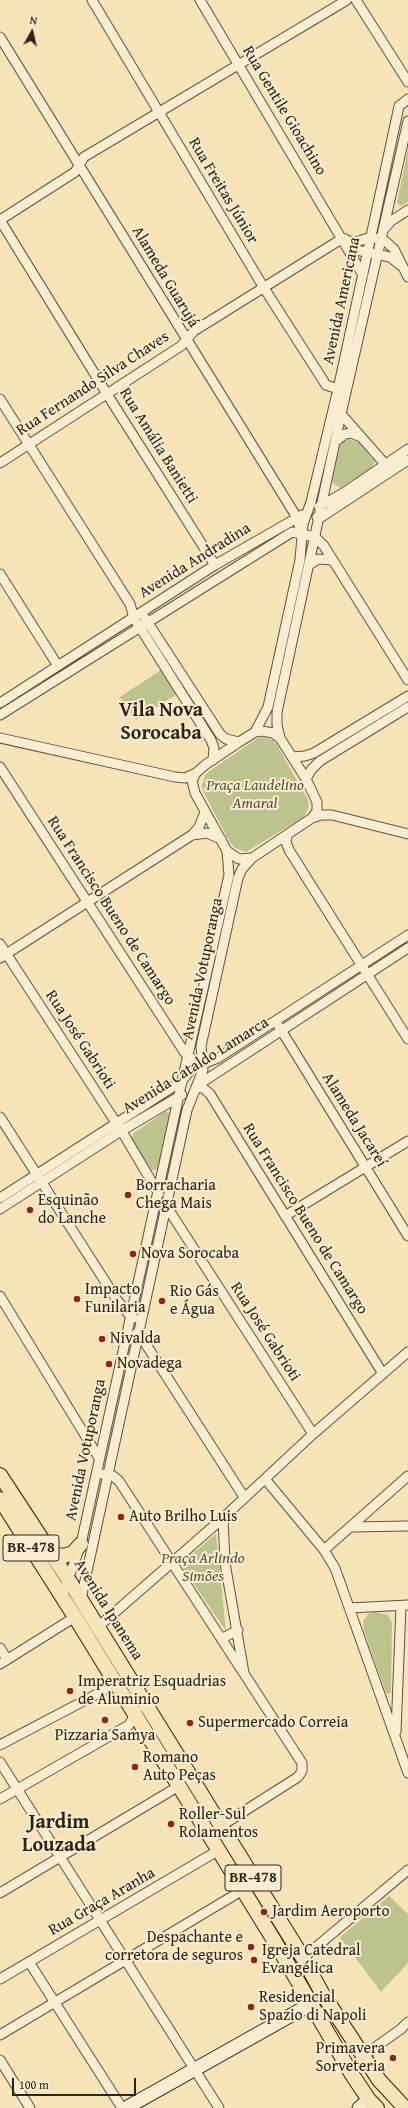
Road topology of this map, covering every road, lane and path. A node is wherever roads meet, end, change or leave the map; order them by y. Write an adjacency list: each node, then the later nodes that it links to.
1 (92, 0): 9 (street, Rua Freitas Júnior)
2 (200, 0): 6 (street, Rua Gentile Gioachino)
3 (347, 0): 6 (street)
4 (356, 0): 7 (street)
5 (0, 37): 11 (street, Alameda Guarujá)
6 (239, 64): 9 (street); 16 (street, Rua Gentile Gioachino)
7 (408, 82)
8 (408, 99): 15 (street, Avenida Americana)
9 (158, 113): 11 (street); 23 (street, Rua Freitas Júnior)
10 (408, 121): 14 (street, Avenida Americana)
11 (79, 165): 13 (street); 24 (street, Alameda Guarujá)
12 (408, 210): 14 (street)
13 (0, 220): 26 (street, Rua Amália Banietti)
14 (381, 235): 15 (street); 19 (street, Avenida Americana); 20 (street)
15 (371, 237): 16 (street); 18 (street, Avenida Americana)
16 (342, 238): 17 (street, Rua Gentile Gioachino); 23 (street, Rua Fernando Silva Chaves)
17 (347, 248): 18 (street); 21 (street, Rua Gentile Gioachino)
18 (368, 253): 19 (street); 21 (street, Avenida Americana)
19 (377, 255): 20 (street); 28 (street, Avenida Americana)
20 (400, 265): 22 (street)
21 (363, 276): 25 (street, Avenida Americana)
22 (408, 277)
23 (264, 288): 24 (street, Rua Fernando Silva Chaves); 25 (street, Rua Freitas Júnior)
24 (186, 340): 26 (street, Rua Fernando Silva Chaves); 40 (street, Alameda Guarujá)
25 (338, 389): 39 (street, Avenida Americana)
26 (107, 394): 31 (street, Rua Fernando Silva Chaves); 45 (street, Rua Amália Banietti)
27 (0, 399): 31 (street)
28 (341, 414): 29 (street); 30 (street, Avenida Americana)
29 (362, 438): 30 (street); 35 (street)
30 (336, 441): 36 (street, Avenida Americana)
31 (28, 444): 34 (street, Rua Fernando Silva Chaves); 48 (street)
32 (408, 449): 35 (street, Avenida Andradina)
33 (408, 460): 41 (street)
34 (0, 463)
35 (385, 464): 37 (street, Avenida Andradina)
36 (327, 484): 37 (street); 38 (street, Avenida Americana)
37 (345, 492): 38 (street, Avenida Andradina)
38 (322, 505): 39 (street, Avenida Andradina); 41 (street, Avenida Americana)
39 (307, 512): 40 (street, Avenida Andradina); 41 (street); 42 (street, Avenida Americana)
40 (296, 516): 42 (street, Alameda Guarujá); 45 (street, Avenida Andradina)
41 (320, 518): 43 (street, Avenida Americana)
42 (303, 534): 43 (street); 49 (street, Avenida Andradina); 56 (street, Avenida Americana)
43 (315, 537): 44 (street); 46 (street, Avenida Americana)
44 (332, 560): 46 (street); 51 (street)
45 (215, 565): 48 (street, Avenida Andradina)
46 (309, 565): 57 (street, Avenida Americana)
47 (0, 574): 50 (street)
48 (138, 615): 49 (street); 50 (street, Avenida Andradina)
49 (144, 624): 55 (street, Avenida Andradina); 59 (street); 61 (street)
50 (58, 666): 53 (street, Avenida Andradina)
51 (408, 680)
52 (408, 696): 60 (street)
53 (0, 703)
54 (408, 707): 64 (street)
55 (0, 715)
56 (255, 732): 57 (street); 59 (street)
57 (280, 738): 60 (street)
58 (2, 740): 63 (street)
59 (239, 742): 61 (street)
60 (292, 757): 64 (street)
61 (213, 760): 63 (street)
62 (0, 767): 73 (street, Rua Francisco Bueno de Camargo)
63 (196, 773): 65 (street)
64 (306, 779): 66 (street)
65 (206, 812): 68 (street); 70 (street)
66 (312, 818): 67 (street); 69 (street)
67 (408, 834)
68 (192, 835): 70 (street); 73 (street)
69 (287, 835): 72 (street); 78 (street)
70 (221, 839): 71 (street)
71 (227, 851): 72 (street); 82 (street, Avenida Votuporanga)
72 (252, 858): 85 (street, Avenida Votuporanga)
73 (87, 901): 77 (street); 83 (street, Rua Francisco Bueno de Camargo)
74 (408, 935): 78 (street, Avenida Cataldo Lamarca)
75 (0, 944): 77 (street, Rua José Gabrioti)
76 (408, 948): 79 (street, Avenida Cataldo Lamarca)
77 (3, 956): 96 (street, Rua José Gabrioti)
78 (361, 966): 79 (street); 80 (street, Avenida Cataldo Lamarca)
79 (367, 974): 81 (street, Avenida Cataldo Lamarca); 84 (street)
80 (275, 1020): 81 (street, Alameda Jacareí); 87 (street, Avenida Cataldo Lamarca)
81 (282, 1030): 89 (street, Avenida Cataldo Lamarca); 98 (street, Alameda Jacareí)
82 (193, 1034): 83 (street); 86 (street, Avenida Votuporanga)
83 (177, 1039): 86 (street, Rua Francisco Bueno de Camargo)
84 (408, 1039)
85 (201, 1051): 87 (street, Avenida Cataldo Lamarca); 88 (street, Avenida Votuporanga)
86 (188, 1056): 88 (street, Rua Francisco Bueno de Camargo); 89 (street, Avenida Votuporanga)
87 (218, 1058): 88 (street, Avenida Cataldo Lamarca)
88 (203, 1065): 89 (street, Avenida Votuporanga); 89 (street, Avenida Cataldo Lamarca)
89 (187, 1086): 90 (street, Rua Francisco Bueno de Camargo); 91 (street, Avenida Cataldo Lamarca); 92 (street, Avenida Votuporanga); 96 (street, Avenida Cataldo Lamarca)
90 (212, 1096): 92 (street); 104 (street, Rua Francisco Bueno de Camargo)
91 (179, 1097): 93 (street, Avenida Cataldo Lamarca); 94 (street, Avenida Votuporanga)
92 (189, 1102): 102 (street, Avenida Votuporanga)
93 (163, 1107): 94 (street); 96 (street, Avenida Cataldo Lamarca)
94 (175, 1114): 100 (street, Avenida Votuporanga)
95 (0, 1117): 99 (street)
96 (119, 1127): 99 (street, Avenida Cataldo Lamarca); 100 (street, Rua José Gabrioti)
97 (408, 1141): 98 (street)
98 (365, 1166): 104 (street); 107 (street, Alameda Jacareí)
99 (40, 1179): 101 (street, Avenida Cataldo Lamarca); 103 (street, Avenida Cataldo Lamarca); 110 (street)
100 (158, 1194): 108 (street, Avenida Votuporanga)
101 (0, 1198)
102 (165, 1204): 105 (street, Rua José Gabrioti); 106 (street, Avenida Votuporanga)
103 (0, 1209)
104 (285, 1216): 116 (street, Rua Francisco Bueno de Camargo)
105 (179, 1225): 106 (street); 119 (street, Rua José Gabrioti)
106 (161, 1226): 112 (street, Avenida Votuporanga)
107 (408, 1236)
108 (136, 1294): 110 (street); 111 (street, Avenida Votuporanga)
109 (0, 1296): 117 (street)
110 (117, 1300): 111 (street)
111 (129, 1324): 112 (street); 112 (street); 118 (street, Avenida Votuporanga)
112 (139, 1328): 113 (street); 114 (street, Avenida Votuporanga)
113 (150, 1351): 114 (street); 126 (street)
114 (134, 1352): 121 (street, Avenida Votuporanga)
115 (408, 1352): 116 (street)
116 (383, 1374): 119 (street)
117 (83, 1429): 118 (street); 120 (street)
118 (106, 1429): 120 (street, Avenida Votuporanga)
119 (314, 1434): 125 (street)
120 (99, 1458): 124 (street, Avenida Votuporanga)
121 (108, 1474): 124 (street); 134 (street); 137 (street, Avenida Votuporanga)
122 (0, 1475): 133 (main road, Avenida Ipanema / BR-478)
123 (408, 1476): 129 (street)
124 (95, 1477): 131 (street, Avenida Votuporanga)
125 (266, 1480): 126 (street); 132 (street)
126 (244, 1498): 128 (street)
127 (0, 1500): 136 (main road, Avenida Ipanema / BR-478)
128 (223, 1518): 134 (street); 142 (street)
129 (352, 1526): 130 (street); 132 (street)
130 (408, 1526)
131 (81, 1544): 133 (main road); 135 (street, Avenida Votuporanga)
132 (324, 1550): 139 (street)
133 (53, 1554): 135 (main road, Avenida Ipanema / BR-478)
134 (171, 1563): 141 (street); 143 (street)
135 (68, 1578): 136 (street, Avenida Votuporanga); 137 (main road, Avenida Ipanema / BR-478)
136 (62, 1596): 140 (main road, Avenida Ipanema / BR-478)
137 (81, 1599): 141 (main road, Avenida Ipanema / BR-478)
138 (405, 1605): 139 (street); 150 (street)
139 (349, 1608): 150 (street)
140 (75, 1617): 145 (street); 147 (main road, Avenida Ipanema / BR-478)
141 (98, 1627): 148 (main road, Avenida Ipanema / BR-478)
142 (238, 1630): 143 (street); 146 (street)
143 (221, 1639): 146 (street)
144 (0, 1648): 145 (street)
145 (4, 1661)
146 (245, 1675): 157 (street)
147 (116, 1684): 149 (main road, Avenida Ipanema / BR-478); 151 (street)
148 (144, 1700): 149 (street); 157 (main road, Avenida Ipanema / BR-478)
149 (135, 1714): 154 (main road, Avenida Ipanema / BR-478); 155 (street)
150 (395, 1738): 153 (street)
151 (0, 1745)
152 (0, 1762): 155 (street)
153 (408, 1773)
154 (179, 1786): 158 (main road, Avenida Ipanema / BR-478); 159 (street)
155 (17, 1789): 156 (street); 159 (street)
156 (0, 1798)
157 (221, 1826): 164 (main road, Avenida Ipanema / BR-478)
158 (219, 1850): 161 (main road, Avenida Ipanema / BR-478); 163 (street, Rua Graça Aranha)
159 (60, 1857): 162 (street); 163 (street)
160 (408, 1870): 164 (street)
161 (243, 1890): 165 (street); 169 (main road, Avenida Ipanema / BR-478)
162 (0, 1893)
163 (100, 1920): 165 (street); 166 (street, Rua Graça Aranha)
164 (303, 1958): 173 (main road, Avenida Ipanema / BR-478)
165 (125, 1960): 168 (street); 175 (street)
166 (29, 1962): 167 (street, Rua Graça Aranha); 168 (street)
167 (0, 1979)
168 (55, 2002): 172 (street); 179 (street)
169 (311, 2004): 175 (main road); 177 (main road, Avenida Ipanema / BR-478)
170 (408, 2022): 171 (street)
171 (405, 2031): 173 (street)
172 (0, 2035)
173 (363, 2056): 176 (main road, Avenida Ipanema / BR-478)
174 (0, 2060): 178 (street)
175 (194, 2069): 180 (main road); 181 (street)
176 (379, 2080): 177 (main road); 182 (main road, Avenida Ipanema / BR-478)
177 (368, 2105)
178 (30, 2108)
179 (122, 2108)
180 (126, 2108)
181 (219, 2108)
182 (405, 2108)

